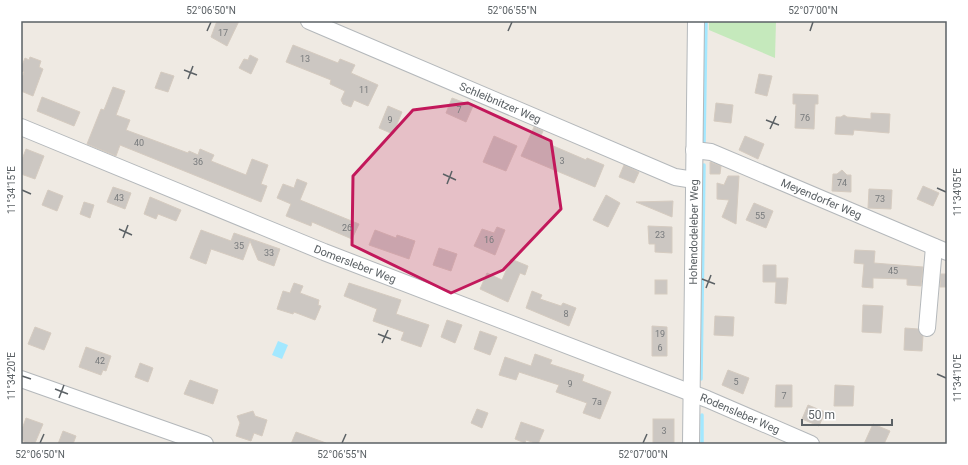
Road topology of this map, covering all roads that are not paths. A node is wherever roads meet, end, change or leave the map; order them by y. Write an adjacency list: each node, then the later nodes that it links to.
1 (309, 21): 5 (street, Schleibnitzer Weg)
2 (696, 21): 4 (street, Hohendodeleber Weg)
3 (21, 127): 9 (street, Domersleber Weg)
4 (694, 150): 5 (street, Hohendodeleber Weg); 6 (street, Meyendorfer Weg)
5 (694, 180): 9 (street, Hohendodeleber Weg)
6 (940, 249): 7 (street)
7 (927, 328)
8 (21, 379): 10 (street)
9 (691, 394): 11 (street, Hohendodeleber Weg); 12 (street, Rodensleber Weg)
10 (205, 444)
11 (691, 444)
12 (811, 444)

